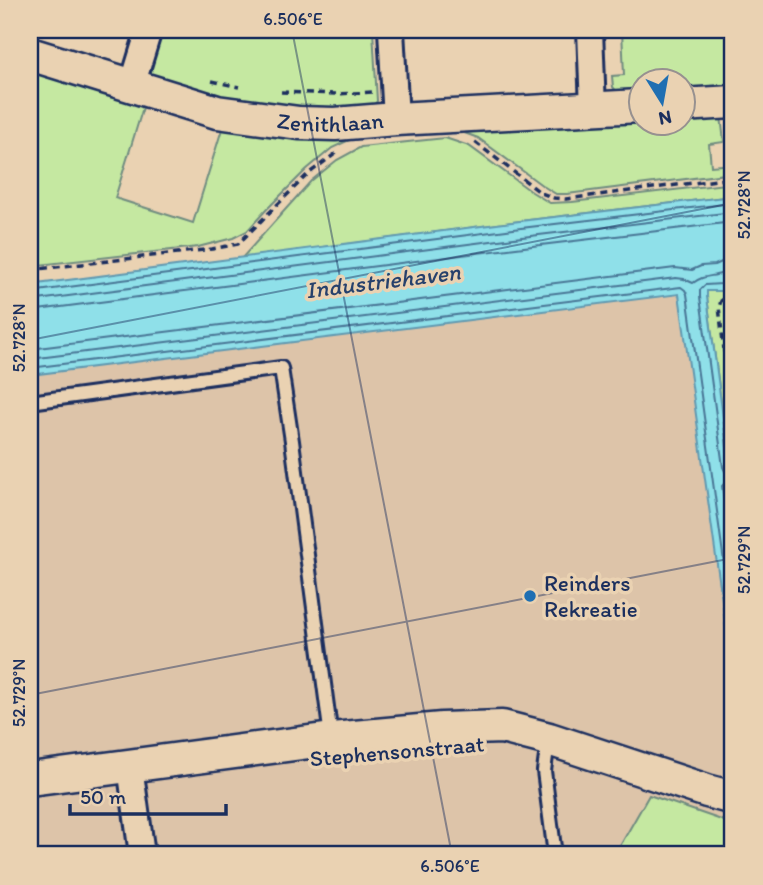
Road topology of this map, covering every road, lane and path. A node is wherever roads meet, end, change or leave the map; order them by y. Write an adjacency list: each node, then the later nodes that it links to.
1 (149, 30): 6 (street)
2 (391, 30): 11 (street)
3 (590, 30): 13 (street)
4 (30, 54): 6 (street, Zenithlaan)
5 (206, 80): 7 (path)
6 (132, 86): 11 (street, Zenithlaan)
7 (240, 87)
8 (280, 92): 11 (path, Zenithlaan)
9 (733, 102): 10 (street)
10 (696, 103)
11 (395, 105): 13 (street, Zenithlaan)
12 (626, 107): 13 (street, Zenithlaan)
13 (593, 108)
14 (467, 140): 16 (path)
15 (345, 147): 17 (path)
16 (733, 178)
17 (30, 270)
18 (733, 292): 20 (path)
19 (30, 402): 21 (lane)
20 (733, 428)
21 (331, 739): 22 (street, Stephensonstraat); 23 (street, Stephensonstraat)
22 (549, 739): 25 (street, Stephensonstraat); 27 (lane)
23 (130, 766): 24 (street, Stephensonstraat); 26 (street)
24 (30, 779)
25 (733, 798)
26 (142, 855)
27 (555, 855)

